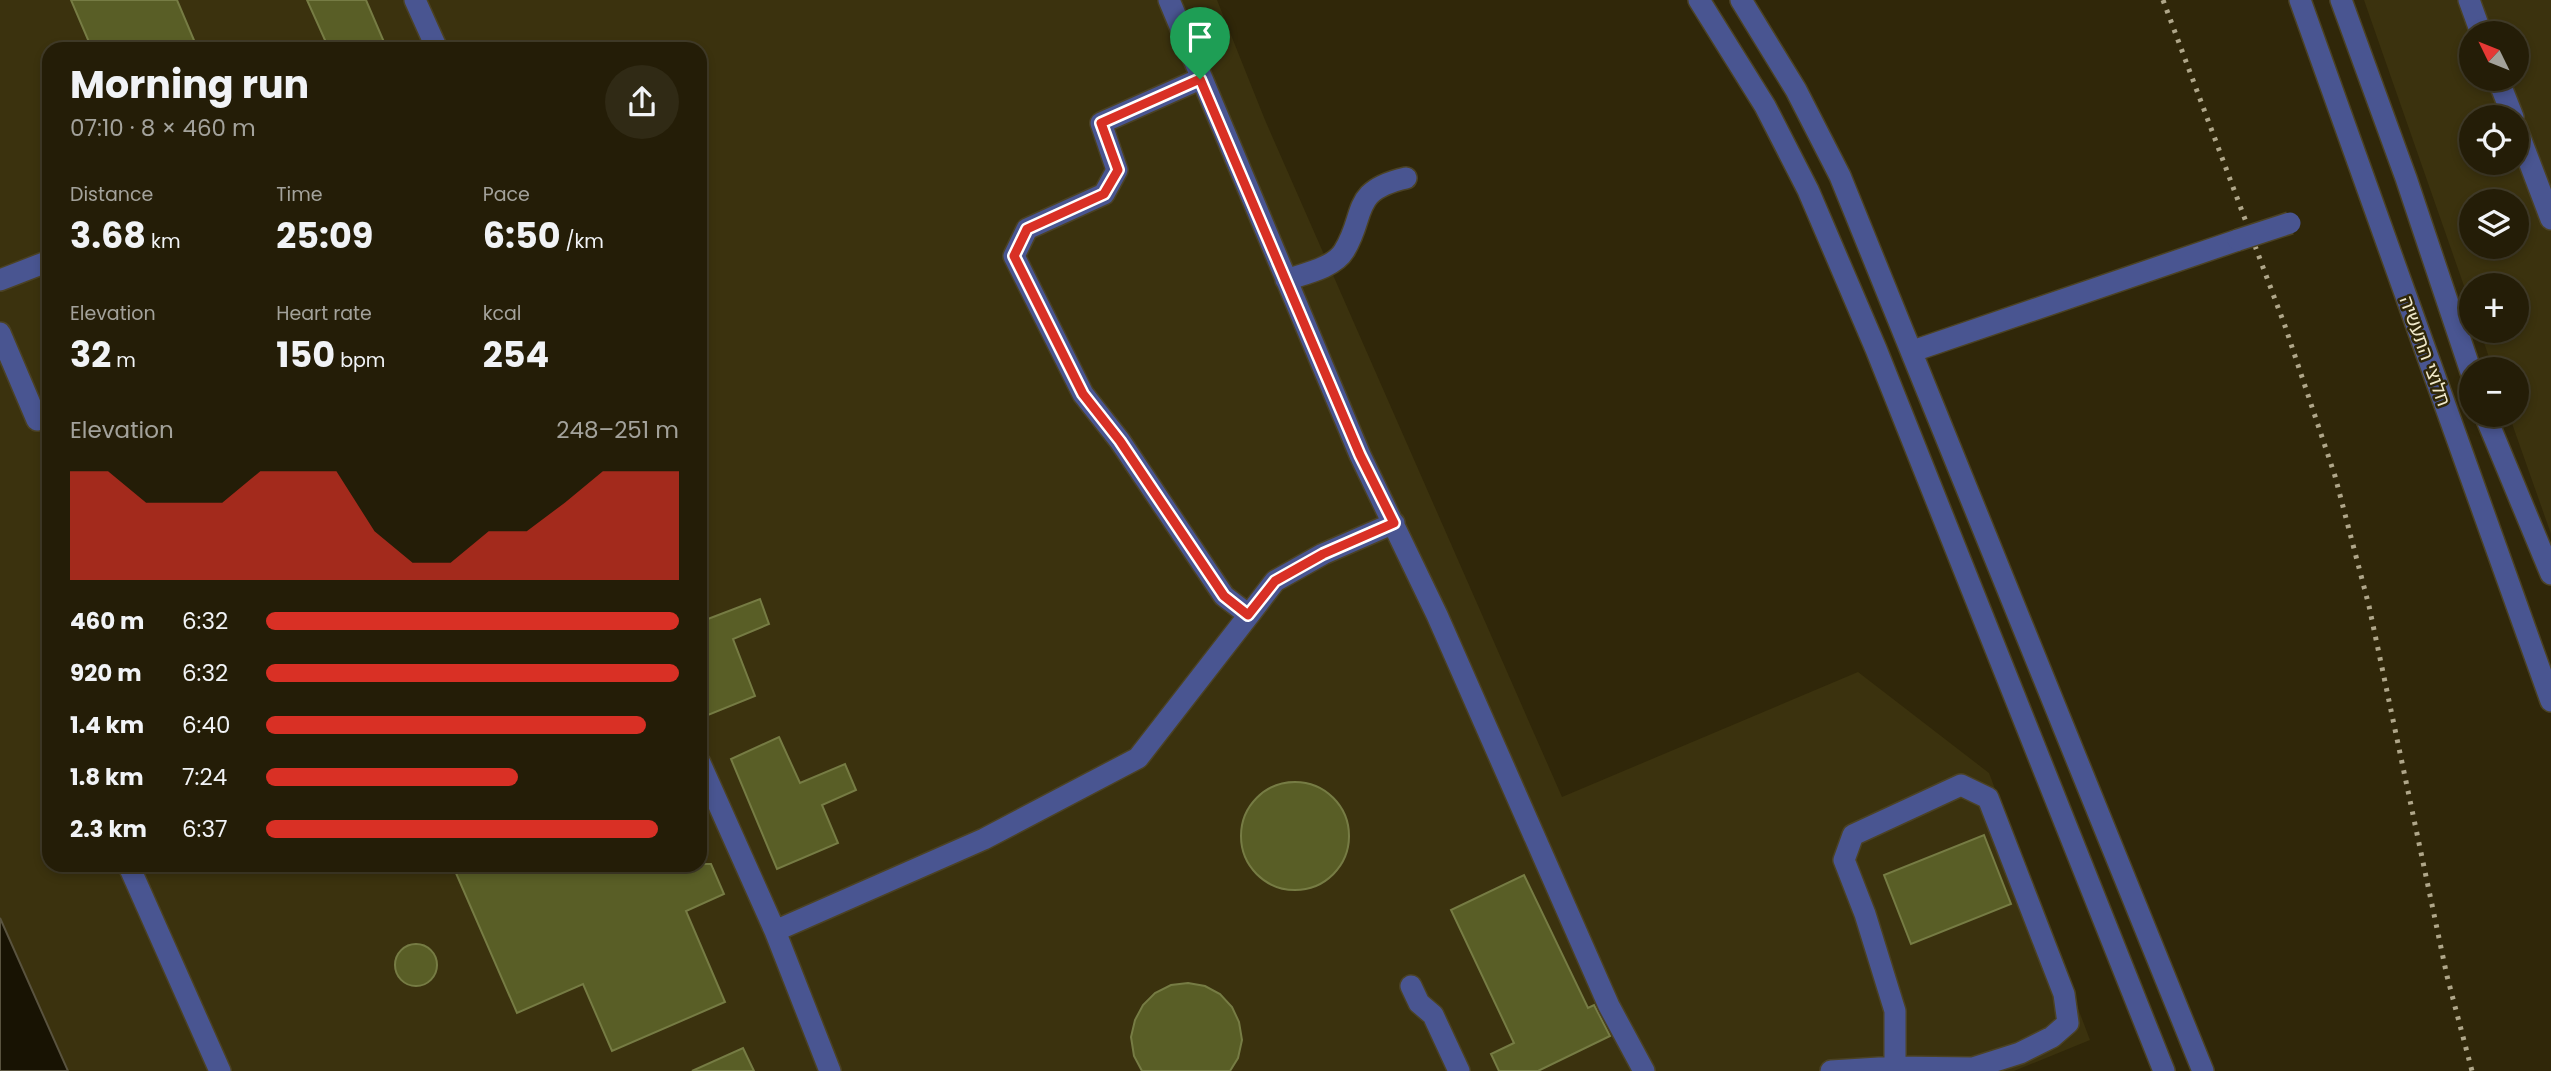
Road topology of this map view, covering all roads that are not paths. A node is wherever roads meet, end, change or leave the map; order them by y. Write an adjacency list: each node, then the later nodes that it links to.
1 (415, 0): 9 (street)
2 (1169, 0): 10 (street)
3 (1699, 0): 37 (street)
4 (1741, 0): 19 (street)
5 (2300, 0): 26 (street, חלוצי התעשיה)
6 (2341, 0): 20 (street, חלוצי התעשיה)
7 (2469, 0): 8 (street)
8 (2477, 21)
9 (434, 42)
10 (1200, 79): 17 (street); 25 (street)
11 (2529, 161): 13 (street)
12 (1406, 178): 17 (street)
13 (2551, 219)
14 (2290, 222): 19 (street, bridge)
15 (42, 264): 16 (street)
16 (0, 280)
17 (1286, 280): 23 (street)
18 (0, 333): 21 (street)
19 (1913, 351): 38 (street)
20 (2466, 357)
21 (42, 418)
22 (2490, 427): 24 (street)
23 (1394, 523): 25 (street); 35 (street)
24 (2551, 574)
25 (1248, 615): 29 (street)
26 (2551, 701)
27 (707, 779): 29 (street)
28 (132, 872): 32 (street)
29 (775, 932): 33 (street)
30 (1411, 986): 34 (street)
31 (1895, 1067): 31 (street); 36 (street)
32 (220, 1071)
33 (830, 1071)
34 (1459, 1071)
35 (1644, 1071)
36 (1831, 1071)
37 (2164, 1071)
38 (2203, 1071)

